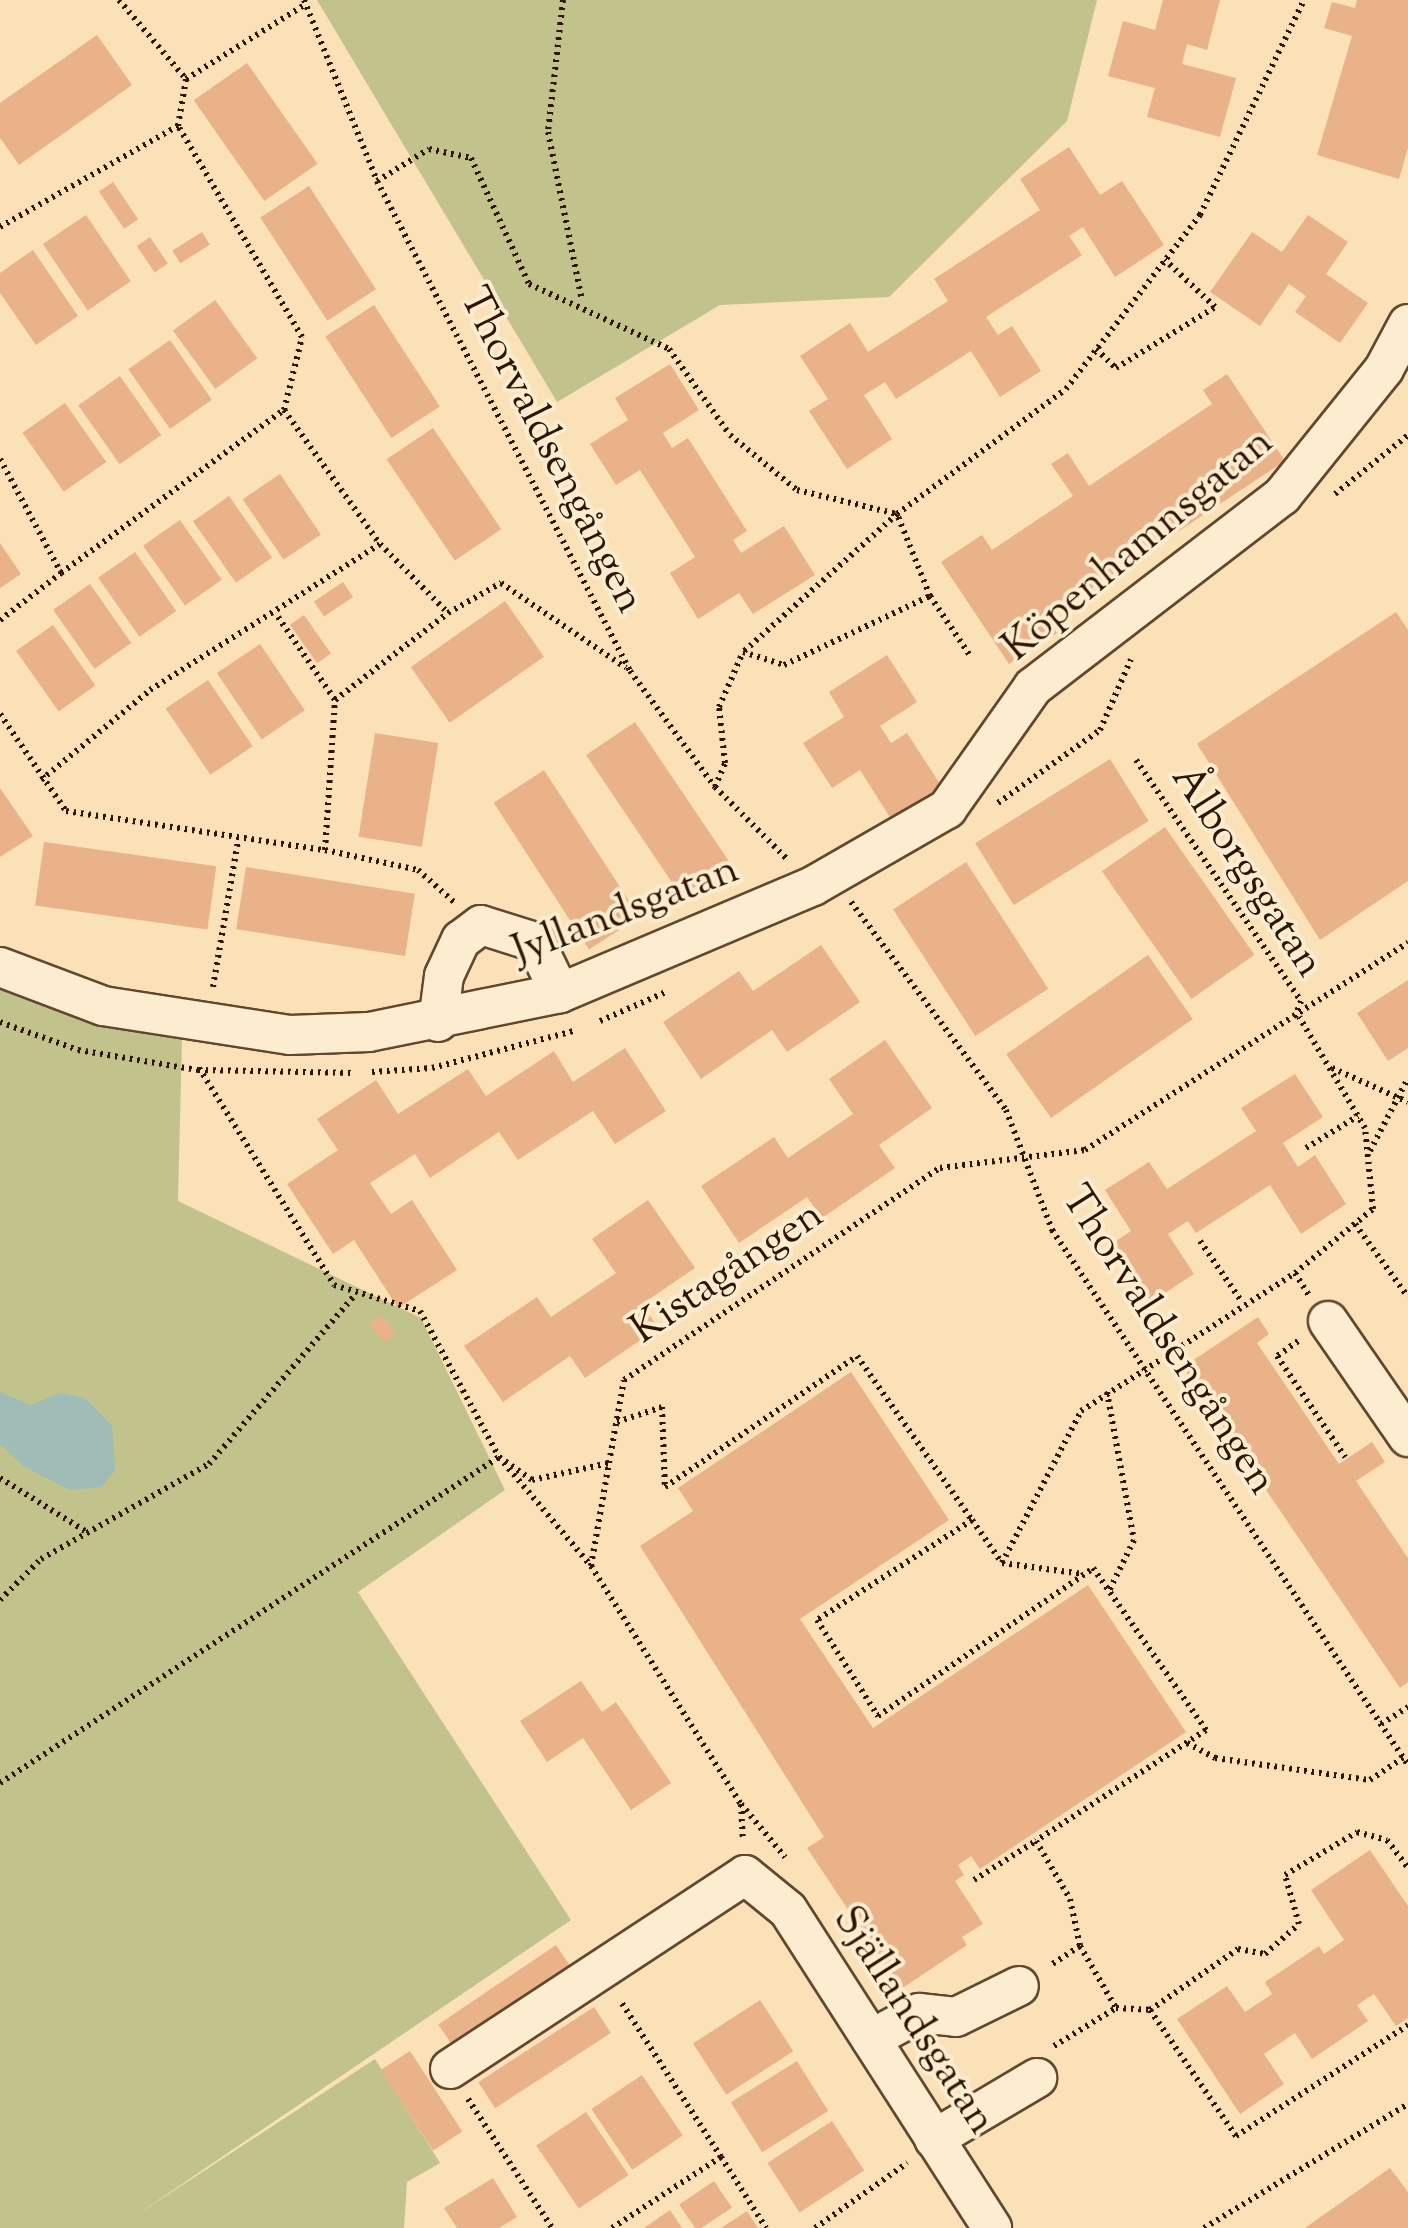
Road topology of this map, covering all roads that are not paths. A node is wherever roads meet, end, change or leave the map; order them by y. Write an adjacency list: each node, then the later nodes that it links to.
1 (1408, 324): 2 (street, Köpenhamnsgatan)
2 (831, 892): 4 (street, Jyllandsgatan)
3 (0, 966): 5 (street, Jyllandsgatan)
4 (560, 993): 5 (street, Jyllandsgatan); 5 (street)
5 (438, 1022)
6 (1328, 1321): 7 (street)
7 (1408, 1437)
8 (1019, 1986): 9 (street)
9 (871, 2040): 10 (street, Själlandsgatan); 12 (street, Själlandsgatan)
10 (450, 2069)
11 (1036, 2078): 12 (street)
12 (922, 2150): 13 (street, Själlandsgatan)
13 (992, 2228)

